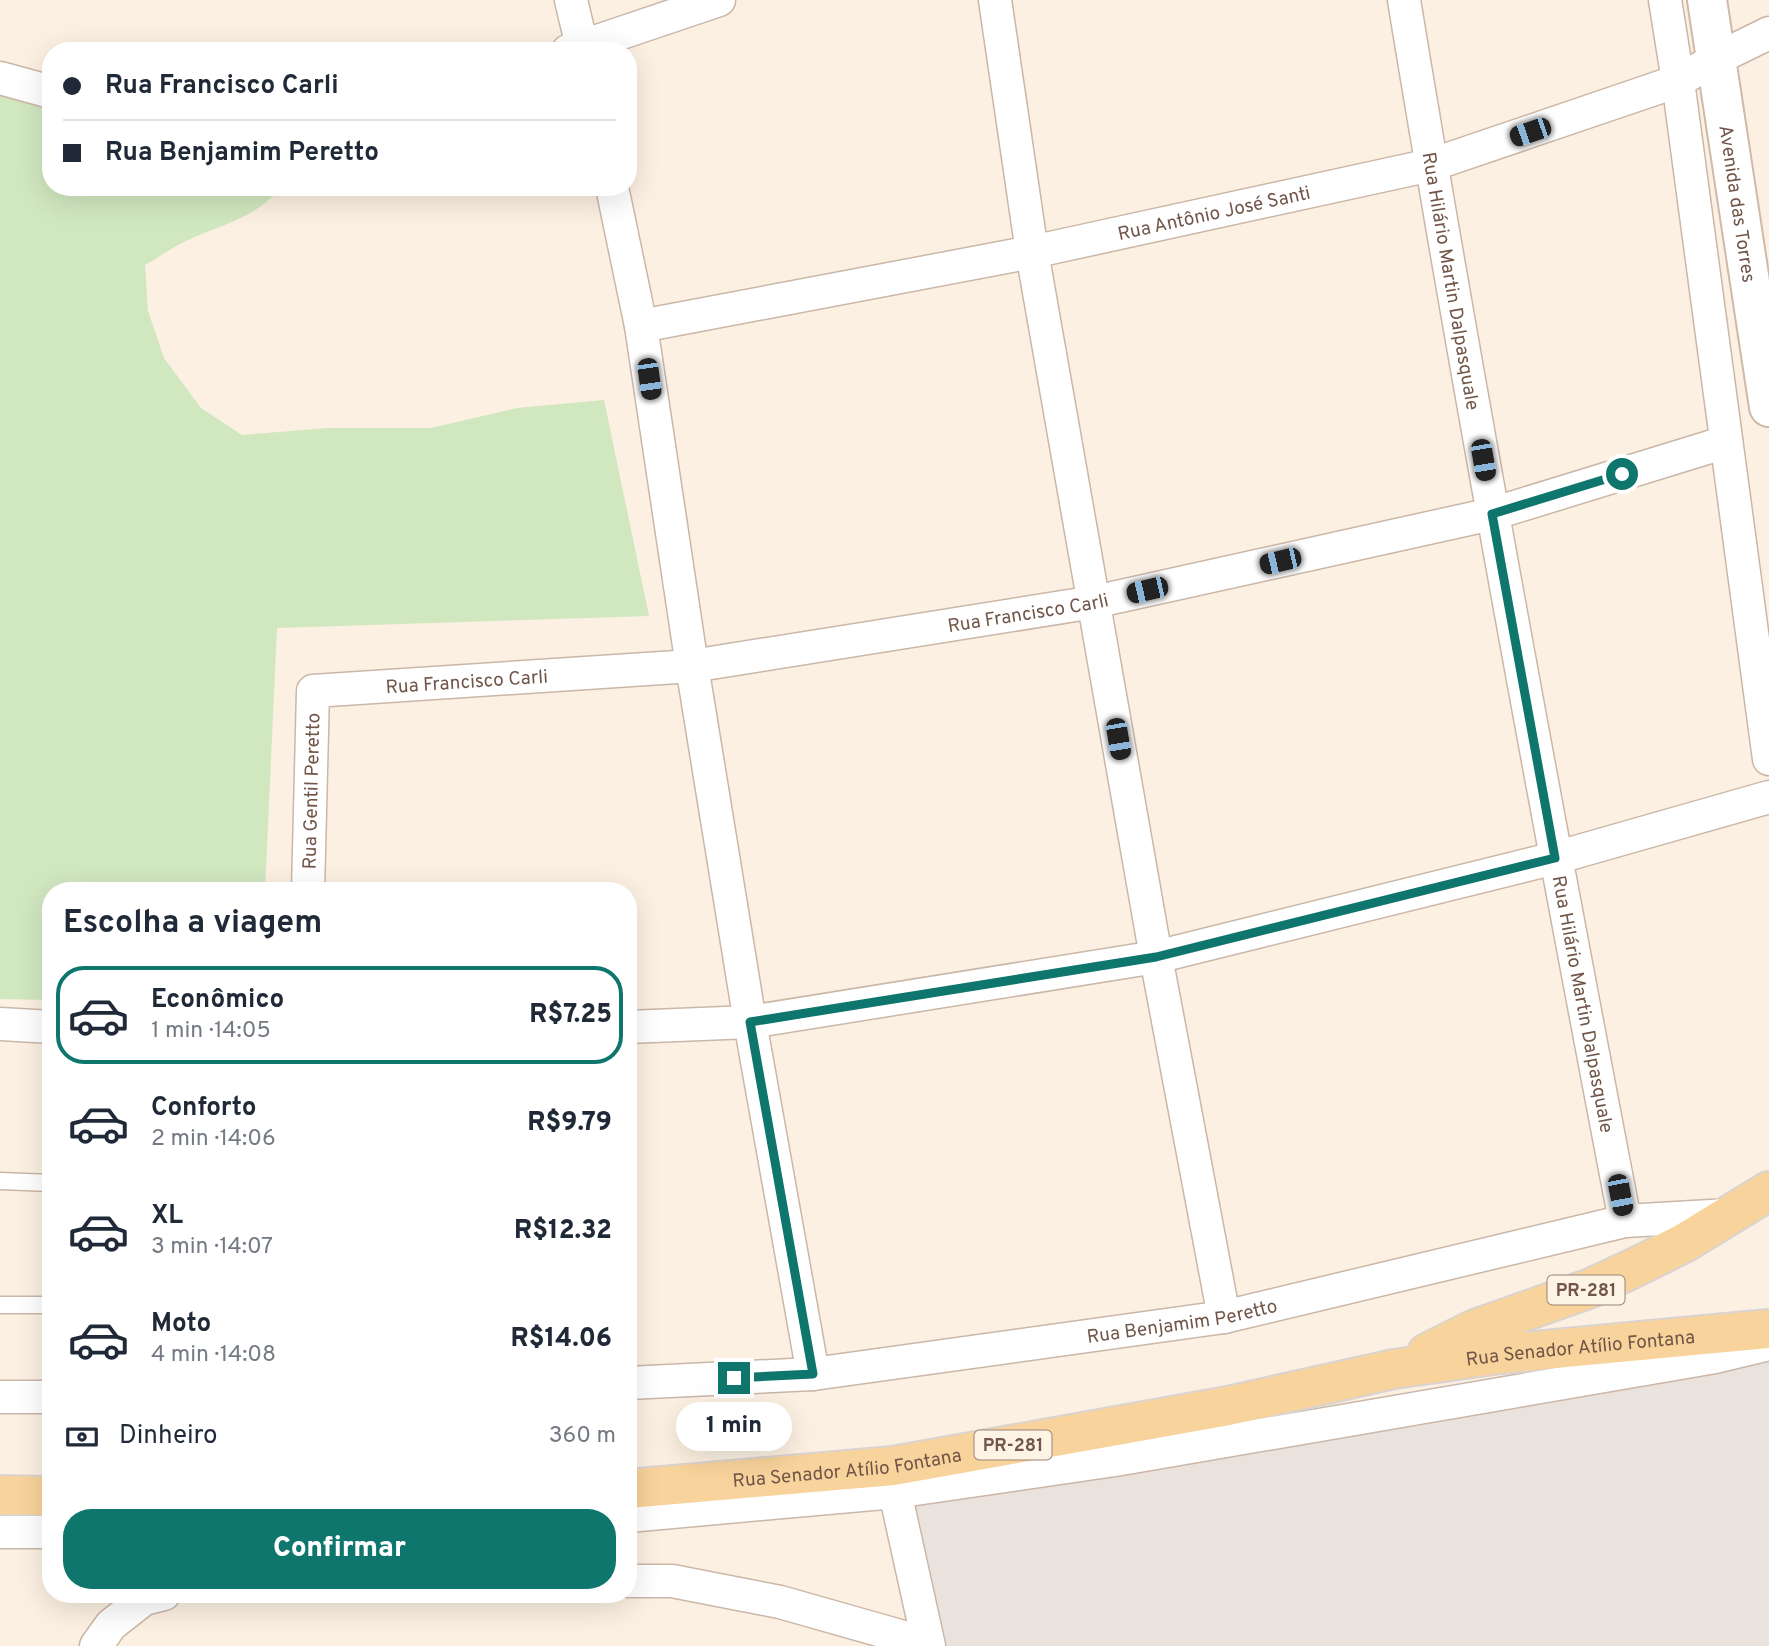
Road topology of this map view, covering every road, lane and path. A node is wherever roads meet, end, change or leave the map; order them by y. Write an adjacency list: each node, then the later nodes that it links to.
1 (571, 0): 8 (street)
2 (719, 0): 9 (street)
3 (995, 0): 16 (street)
4 (1404, 0): 14 (street, Rua Hilário Martin Dalpasquale)
5 (1665, 0): 12 (street)
6 (1707, 0): 10 (street, Avenida das Torres)
7 (1769, 33): 10 (street, Rua Antônio José Santi)
8 (577, 42)
9 (598, 42)
10 (1716, 59): 12 (street, Rua Antônio José Santi); 18 (street, Avenida das Torres)
11 (0, 78): 13 (street)
12 (1678, 81): 14 (street, Rua Antônio José Santi); 19 (street)
13 (42, 90)
14 (1431, 165): 16 (street, Rua Antônio José Santi); 20 (street, Rua Hilário Martin Dalpasquale)
15 (614, 196): 17 (street)
16 (1032, 252): 17 (street, Rua Antônio José Santi); 21 (street)
17 (641, 326): 23 (street)
18 (1769, 407)
19 (1727, 442): 20 (street, Rua Francisco Carli); 22 (street)
20 (1492, 514): 21 (street, Rua Francisco Carli); 27 (street, Rua Hilário Martin Dalpasquale)
21 (1094, 602): 23 (street, Rua Francisco Carli); 29 (street)
22 (1760, 627): 25 (street)
23 (692, 666): 24 (street, Rua Francisco Carli); 30 (street)
24 (313, 691): 28 (street, Rua Gentil Peretto)
25 (1769, 759)
26 (1769, 797): 27 (street)
27 (1555, 858): 29 (street); 38 (street, Rua Hilário Martin Dalpasquale)
28 (308, 882)
29 (1156, 957): 30 (street); 41 (street)
30 (750, 1022): 33 (street); 45 (street)
31 (0, 1024): 32 (street)
32 (42, 1026)
33 (637, 1027)
34 (0, 1181): 35 (lane)
35 (42, 1183)
36 (1769, 1191): 37 (main road, Rua Senador Atílio Fontana / PR-281)
37 (1728, 1215): 38 (street, Rua Benjamim Peretto); 44 (main road, Rua Senador Atílio Fontana / PR-281)
38 (1625, 1222): 41 (street, Rua Benjamim Peretto)
39 (0, 1305): 40 (lane)
40 (42, 1305)
41 (1224, 1317): 45 (street, Rua Benjamim Peretto)
42 (1769, 1329): 44 (main road, Rua Senador Atílio Fontana / PR-281)
43 (1769, 1344): 50 (street)
44 (1394, 1369): 49 (main road, Rua Senador Atílio Fontana / PR-281)
45 (813, 1374): 46 (street, Rua Benjamim Peretto)
46 (637, 1383)
47 (0, 1396): 48 (street)
48 (42, 1397)
49 (637, 1488)
50 (895, 1492): 53 (street); 58 (street)
51 (0, 1495): 52 (main road)
52 (42, 1496)
53 (637, 1515)
54 (0, 1532): 55 (street)
55 (42, 1532)
56 (637, 1581): 58 (street)
57 (140, 1603): 59 (street)
58 (928, 1645)
59 (96, 1646)

